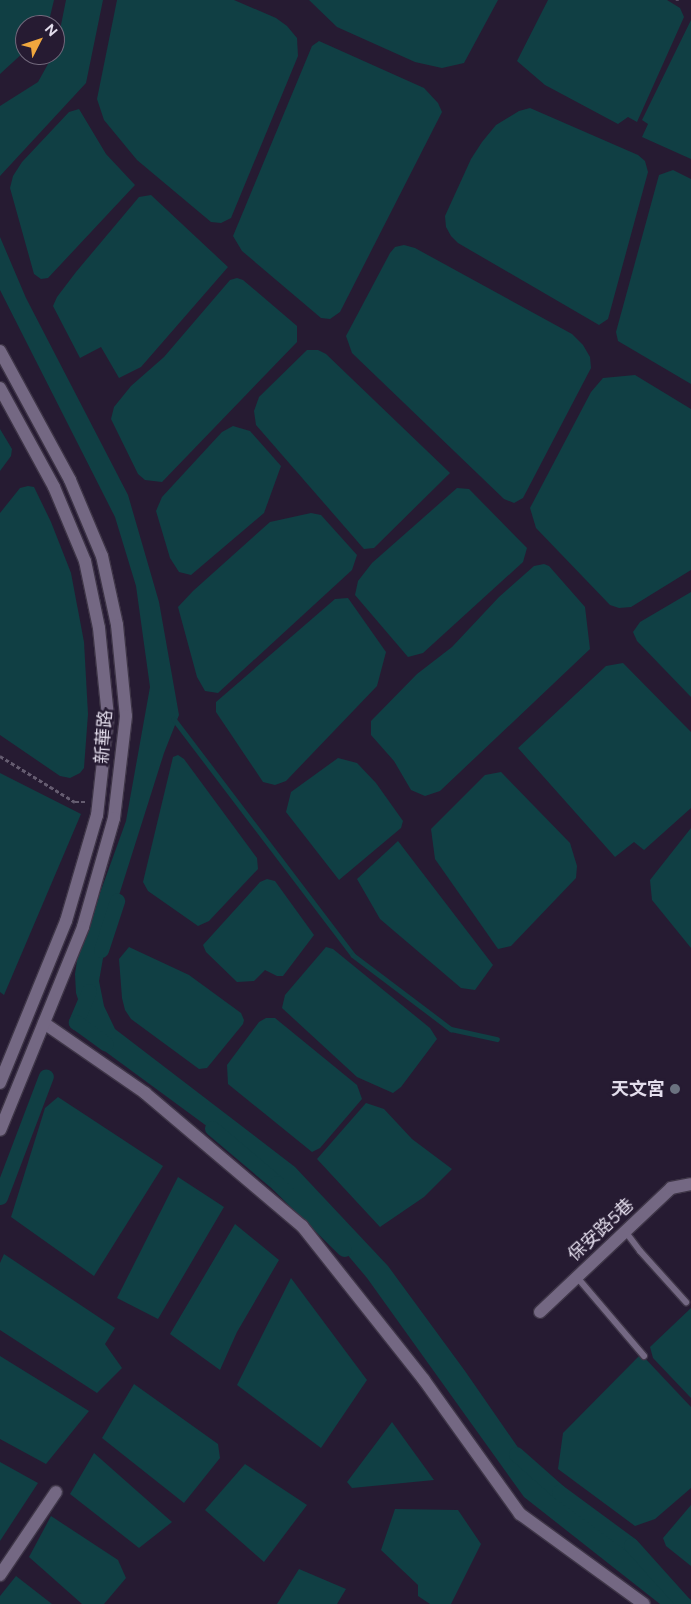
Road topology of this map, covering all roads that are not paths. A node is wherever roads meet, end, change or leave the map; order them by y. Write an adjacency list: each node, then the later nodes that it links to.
1 (0, 351): 3 (street, 新華路)
2 (0, 388): 4 (street, 新華路)
3 (44, 1023): 5 (street, 新華路); 14 (street)
4 (0, 1083)
5 (0, 1130)
6 (691, 1184): 7 (street, 保安路5巷)
7 (625, 1231): 8 (street, 保安路5巷); 9 (lane)
8 (576, 1276): 10 (street, 保安路5巷); 11 (lane)
9 (686, 1302)
10 (540, 1312)
11 (644, 1356)
12 (56, 1492): 13 (street)
13 (0, 1575)
14 (644, 1604)

